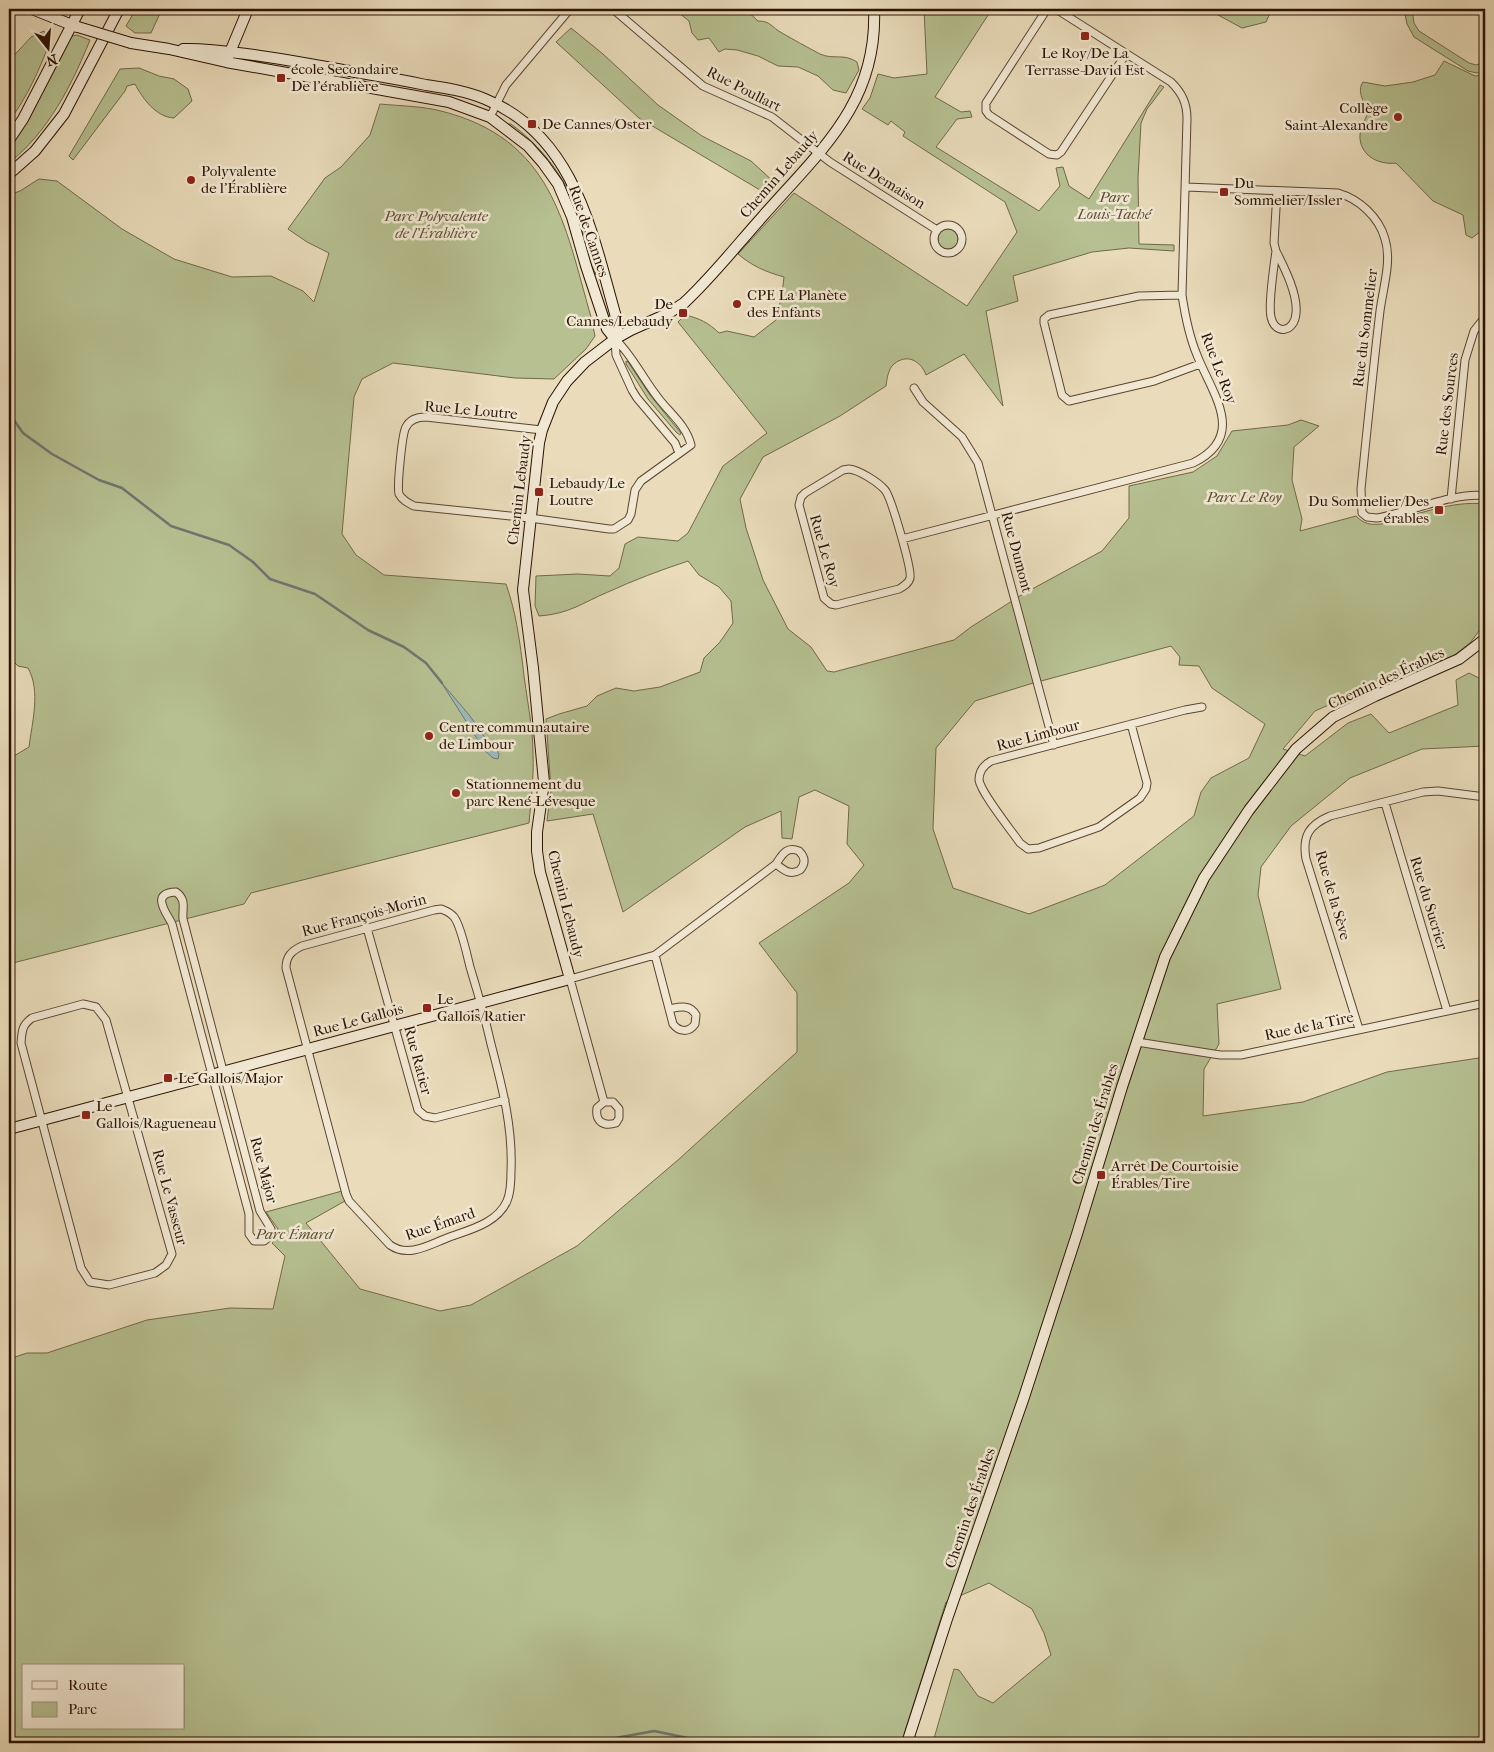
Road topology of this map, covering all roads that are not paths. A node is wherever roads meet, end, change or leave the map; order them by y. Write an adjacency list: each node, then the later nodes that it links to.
1 (32, 9): 11 (street, Rue de Cannes)
2 (80, 9): 11 (street)
3 (119, 9): 14 (street)
4 (124, 9): 14 (street)
5 (248, 9): 13 (street)
6 (570, 9): 17 (street)
7 (613, 9): 20 (street, Rue Poullart)
8 (874, 9): 20 (street, Chemin Lebaudy)
9 (1047, 9): 15 (street)
10 (1056, 9): 15 (street, Rue Le Roy)
11 (75, 26): 12 (street, Rue de Cannes, bridge); 19 (street)
12 (169, 49): 13 (street, Rue de Cannes); 16 (street, Rue de Cannes)
13 (230, 52): 16 (street); 17 (street, Rue de Cannes)
14 (96, 53): 21 (street)
15 (1126, 54): 22 (street, Rue Le Roy)
16 (226, 62): 18 (street, Rue de Cannes)
17 (496, 104): 18 (street); 28 (street, Rue de Cannes)
18 (490, 117): 28 (street, Rue de Cannes)
19 (9, 140)
20 (818, 153): 24 (street, Rue Demaison); 28 (street, Chemin Lebaudy)
21 (9, 174)
22 (1186, 187): 23 (street, Rue du Sommelier); 26 (street, Rue Le Roy)
23 (1277, 191): 25 (street); 34 (street, Rue du Sommelier)
24 (937, 230): 24 (street)
25 (1276, 251): 25 (street)
26 (1182, 295): 29 (street, Rue Le Roy); 29 (street)
27 (1485, 317): 34 (street, Rue des Sources)
28 (615, 339): 31 (street, Chemin Lebaudy); 32 (street); 32 (street, Rue Le Loutre)
29 (1200, 364): 35 (street, Rue Le Roy)
30 (914, 388): 35 (street, Rue Dumont)
31 (542, 430): 36 (street, Chemin Lebaudy); 36 (street, Rue Le Loutre)
32 (679, 453): 36 (street, Rue Le Loutre)
33 (1485, 496): 34 (street, Rue du Sommelier)
34 (1451, 499)
35 (993, 515): 37 (street, Rue Le Roy); 41 (street, Rue Dumont)
36 (530, 518): 48 (street, Chemin Lebaudy)
37 (902, 539): 37 (street, Rue Le Roy)
38 (1485, 639): 55 (street, Chemin des Érables)
39 (1202, 707): 40 (street, Rue Limbour)
40 (1131, 724): 41 (street, Rue Limbour); 41 (street, Rue Limbour)
41 (1054, 745)
42 (1484, 797): 43 (street, Rue de la Sève); 44 (street)
43 (1384, 803): 52 (street, Rue du Sucrier); 54 (street, Rue de la Sève)
44 (1485, 805)
45 (776, 864): 47 (street, Rue Le Gallois)
46 (367, 928): 49 (street, Rue François-Morin); 53 (street, Rue Ratier); 56 (street, Rue François-Morin)
47 (654, 955): 48 (street, Rue Le Gallois); 51 (street)
48 (570, 979): 49 (street, Rue Le Gallois); 61 (street, Chemin Lebaudy)
49 (480, 1003): 53 (street, Rue Le Gallois); 60 (street, Rue Émard)
50 (1485, 1003): 52 (street, Rue de la Tire)
51 (669, 1009)
52 (1447, 1011): 54 (street, Rue de la Tire)
53 (394, 1025): 56 (street, Rue Le Gallois); 60 (street, Rue Ratier)
54 (1359, 1029): 55 (street, Rue de la Tire)
55 (1137, 1042): 64 (street, Chemin des Érables)
56 (308, 1048): 57 (street, Rue Le Gallois); 60 (street, Rue Émard)
57 (223, 1071): 58 (street, Rue Le Gallois); 58 (street, Rue Major); 58 (street, Rue Major)
58 (213, 1074): 59 (street, Rue Le Gallois)
59 (128, 1097): 62 (street, Rue Le Gallois); 62 (street); 62 (street, Rue Le Vasseur)
60 (505, 1100)
61 (604, 1102)
62 (42, 1120): 63 (street, Rue Le Gallois)
63 (9, 1129)
64 (907, 1743)

